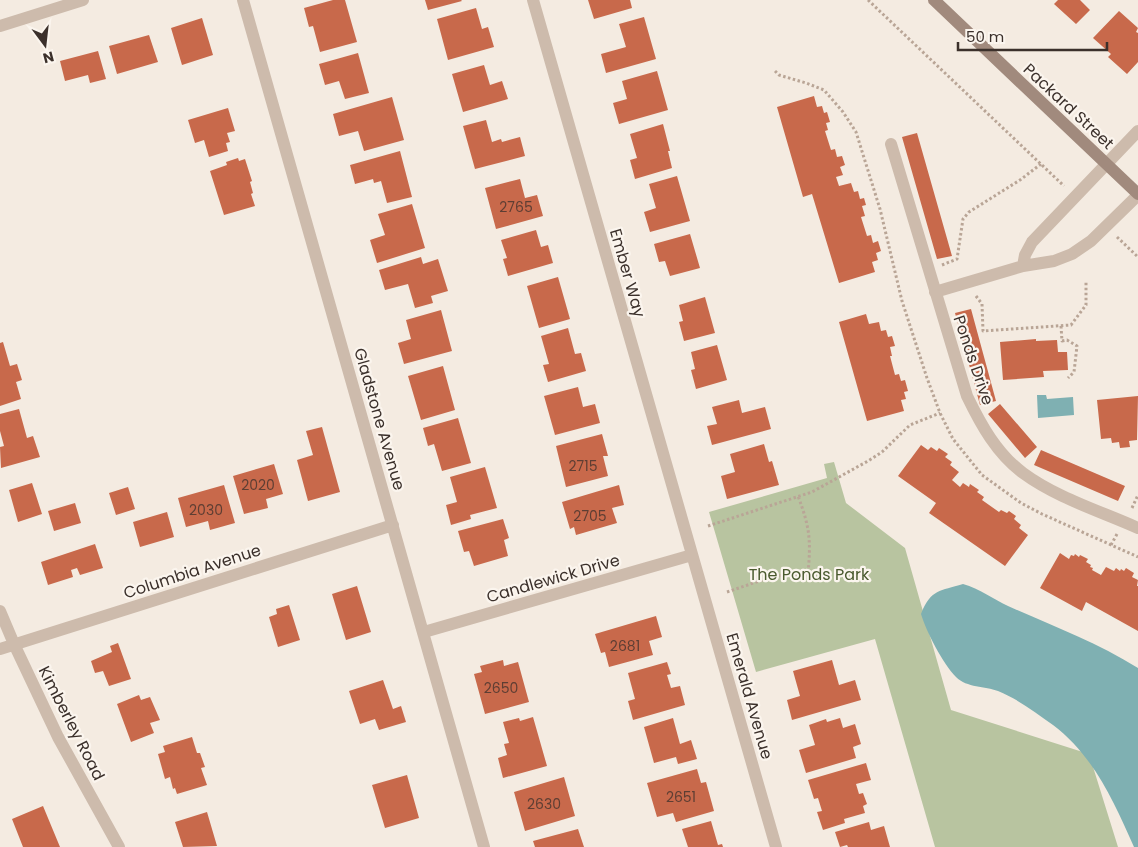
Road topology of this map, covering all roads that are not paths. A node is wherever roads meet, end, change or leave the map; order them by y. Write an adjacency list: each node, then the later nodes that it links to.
1 (83, 0): 5 (street)
2 (244, 0): 12 (street, Gladstone Avenue)
3 (533, 0): 14 (street, Ember Way)
4 (934, 0): 8 (main road, Packard Street)
5 (0, 26)
6 (1138, 131): 8 (street)
7 (891, 144): 11 (street, Ponds Drive)
8 (1106, 164): 9 (main road, Packard Street); 10 (street)
9 (1138, 195): 10 (street)
10 (1023, 266): 11 (street)
11 (935, 292): 13 (street, Ponds Drive)
12 (393, 525): 16 (street, Gladstone Avenue); 17 (street, Columbia Avenue)
13 (1138, 528)
14 (692, 555): 16 (street, Candlewick Drive); 21 (street, Emerald Avenue)
15 (0, 611): 17 (street, Kimberley Road)
16 (424, 632): 20 (street, Gladstone Avenue)
17 (14, 644): 18 (street, Columbia Avenue); 19 (street, Kimberley Road)
18 (0, 649)
19 (119, 847)
20 (484, 847)
21 (776, 847)

